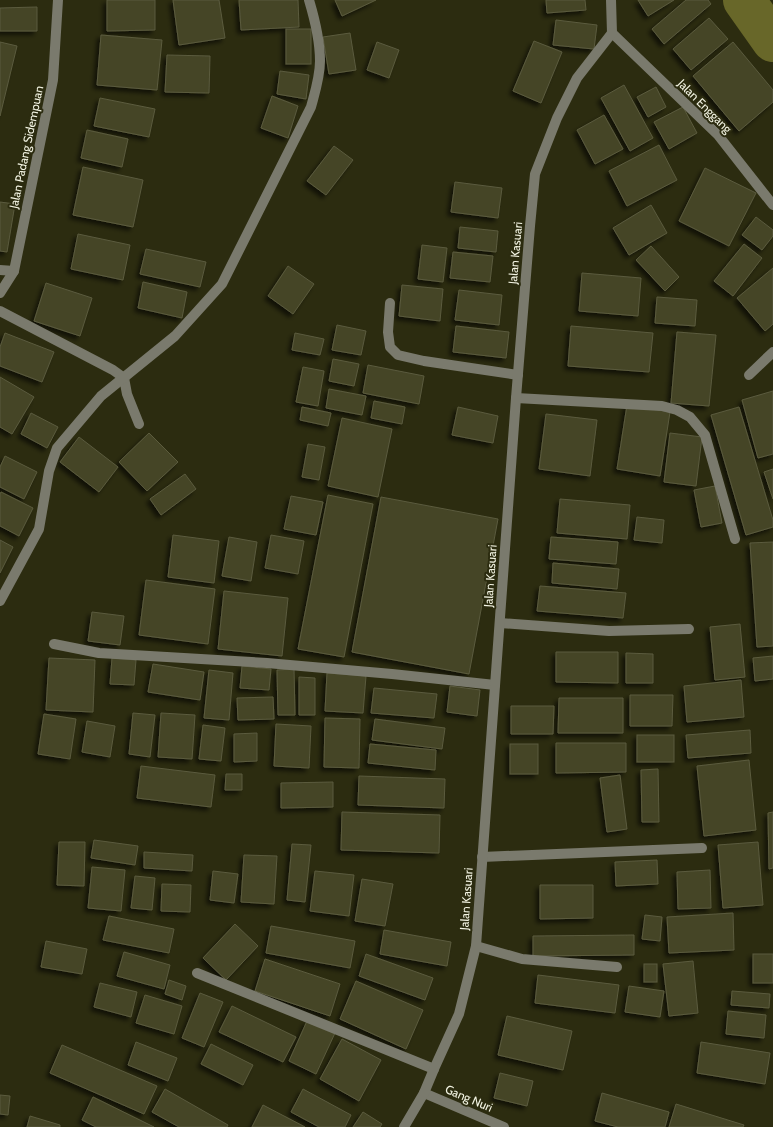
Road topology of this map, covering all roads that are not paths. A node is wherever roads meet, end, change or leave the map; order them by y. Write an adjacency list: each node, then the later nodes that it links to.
1 (58, 0): 7 (street, Jalan Padang Sidempuan)
2 (309, 0): 14 (street)
3 (611, 0): 4 (street)
4 (612, 33): 5 (street, Jalan Enggang); 12 (street, Jalan Kasuari)
5 (773, 205)
6 (0, 270): 7 (street)
7 (14, 271): 8 (street, Jalan Padang Sidempuan)
8 (0, 293)
9 (390, 304): 12 (street)
10 (0, 311): 14 (street)
11 (773, 352): 13 (street)
12 (518, 375): 15 (street, Jalan Kasuari)
13 (749, 375)
14 (124, 378): 16 (street); 18 (street)
15 (516, 398): 17 (street); 19 (street, Jalan Kasuari)
16 (139, 424)
17 (735, 539)
18 (0, 601)
19 (500, 623): 20 (street); 22 (street, Jalan Kasuari)
20 (689, 629)
21 (54, 644): 22 (street)
22 (495, 685): 24 (street, Jalan Kasuari)
23 (702, 848): 24 (street)
24 (482, 857): 25 (street, Jalan Kasuari)
25 (476, 946): 26 (street); 28 (street, Jalan Kasuari)
26 (617, 967)
27 (197, 973): 28 (street)
28 (434, 1069): 29 (street, Jalan Kasuari)
29 (424, 1094): 30 (street, Jalan Kasuari); 31 (street, Gang Nuri)
30 (404, 1127)
31 (504, 1127)

